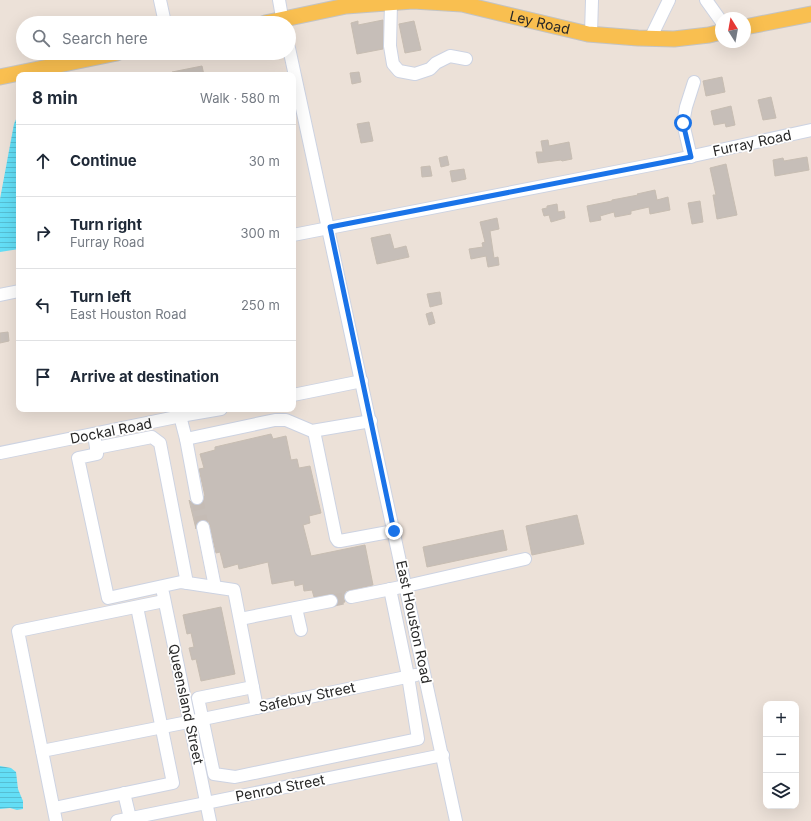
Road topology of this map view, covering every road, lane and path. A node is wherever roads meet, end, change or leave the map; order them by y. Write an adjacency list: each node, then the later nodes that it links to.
1 (160, 0): 9 (street)
2 (279, 0): 10 (street)
3 (592, 0): 13 (street)
4 (669, 0): 15 (street)
5 (706, 0): 7 (street)
6 (392, 3): 11 (main road, Ley Road); 13 (main road, Ley Road); 16 (street)
7 (715, 13)
8 (811, 14): 12 (main road)
9 (163, 16)
10 (282, 16)
11 (296, 18)
12 (751, 26)
13 (591, 34): 15 (main road, Ley Road)
14 (715, 34): 15 (main road, Ley Road)
15 (650, 38)
16 (466, 59)
17 (83, 60): 19 (main road)
18 (292, 60): 20 (street, East Houston Road)
19 (24, 72)
20 (294, 72)
21 (16, 74): 22 (main road)
22 (0, 77)
23 (296, 79): 27 (street, East Houston Road)
24 (694, 82): 26 (street)
25 (811, 130): 26 (street, Furray Road)
26 (691, 157): 27 (street, Furray Road)
27 (330, 227): 28 (street, Furray Road); 31 (street, East Houston Road)
28 (296, 234)
29 (16, 292): 30 (street)
30 (0, 295)
31 (362, 381): 32 (street); 35 (street, East Houston Road)
32 (296, 393)
33 (203, 412): 34 (street, Dockal Road)
34 (180, 416): 36 (street, Dockal Road); 39 (street)
35 (371, 421): 37 (street); 45 (street, East Houston Road)
36 (135, 426): 38 (street, Dockal Road); 40 (street)
37 (314, 431): 39 (street); 45 (street)
38 (94, 434): 41 (street); 42 (street, Dockal Road)
39 (186, 438): 43 (street)
40 (137, 440): 41 (street); 47 (street)
41 (96, 448): 48 (street)
42 (0, 453)
43 (198, 498)
44 (203, 527): 50 (street)
45 (394, 531): 49 (street, East Houston Road)
46 (525, 559): 49 (street)
47 (187, 583): 48 (street); 50 (street)
48 (161, 586): 53 (street, Queensland Street)
49 (406, 586): 51 (street); 59 (street, East Houston Road)
50 (215, 588): 57 (street)
51 (390, 589): 52 (street); 60 (street)
52 (351, 597)
53 (164, 601): 55 (street); 68 (street, Queensland Street)
54 (331, 601): 56 (street)
55 (137, 607): 69 (street); 70 (street)
56 (296, 608): 57 (street); 58 (street)
57 (240, 619): 63 (street)
58 (302, 630)
59 (415, 630): 60 (street); 61 (street, East Houston Road)
60 (400, 633): 62 (street)
61 (425, 673): 62 (street, Safebuy Street); 65 (street, East Houston Road)
62 (408, 676): 64 (street, Safebuy Street); 67 (street)
63 (253, 687): 64 (street); 66 (street)
64 (257, 708): 66 (street, Safebuy Street)
65 (434, 715): 67 (street); 71 (street, East Houston Road)
66 (203, 719): 67 (street); 68 (street, Safebuy Street)
67 (415, 719)
68 (189, 722): 69 (street, Safebuy Street); 73 (street, Queensland Street)
69 (162, 728): 70 (street, Safebuy Street); 72 (street)
70 (42, 751): 74 (street)
71 (443, 755): 73 (street, Penrod Street); 79 (street, East Houston Road)
72 (124, 793): 74 (street); 75 (street)
73 (206, 803): 75 (street, Penrod Street); 78 (street, Queensland Street)
74 (54, 808): 76 (street)
75 (130, 818): 77 (street, Penrod Street)
76 (56, 821)
77 (117, 821)
78 (210, 821)
79 (456, 821)

